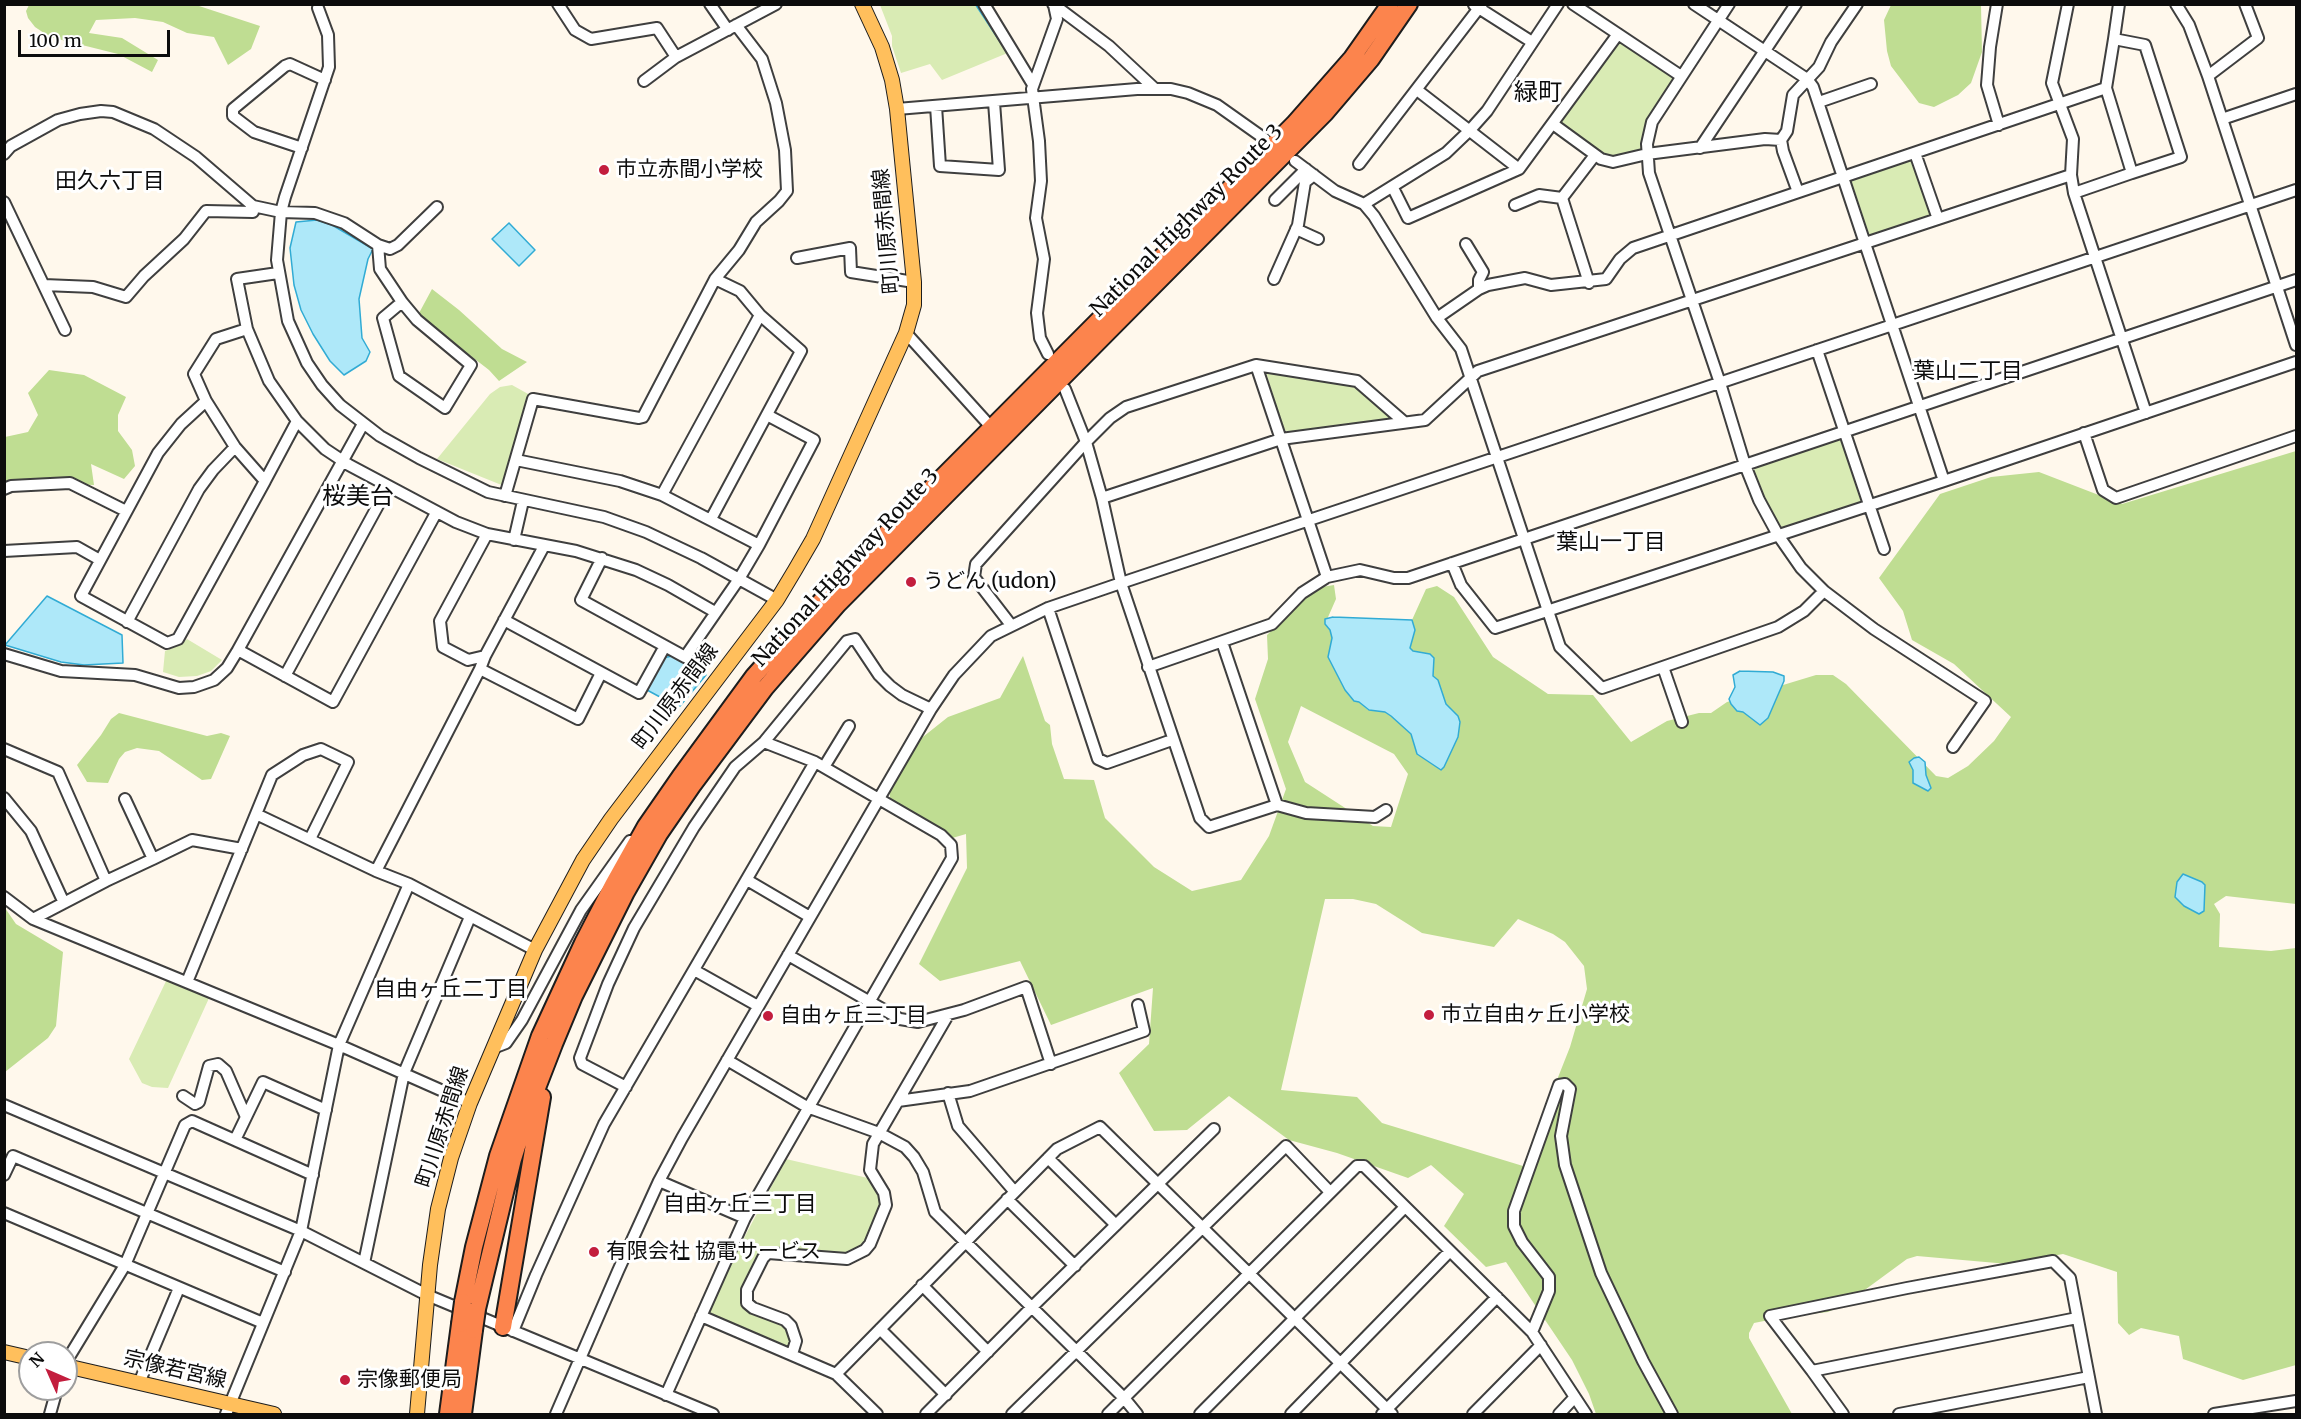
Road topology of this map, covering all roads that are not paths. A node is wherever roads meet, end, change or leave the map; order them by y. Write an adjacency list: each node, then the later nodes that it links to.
1 (558, 4): 28 (street)
2 (710, 4): 23 (street)
3 (776, 4): 23 (street)
4 (862, 4): 45 (main road, 町川原赤間線)
5 (984, 4): 34 (street)
6 (1390, 4): 120 (highway, National Highway Route 3)
7 (1409, 4): 211 (highway, National Highway Route 3)
8 (1558, 4): 26 (street)
9 (1573, 4): 24 (street)
10 (1694, 4): 22 (street)
11 (1729, 4): 22 (street)
12 (1796, 4): 27 (street)
13 (1857, 4): 31 (street)
14 (1996, 4): 48 (street)
15 (2068, 4): 43 (street)
16 (2119, 4): 25 (street)
17 (2245, 4): 30 (street)
18 (1054, 5): 34 (street); 36 (street)
19 (1478, 6): 26 (street); 38 (street)
20 (2178, 6): 30 (street)
21 (318, 9): 32 (street)
22 (1718, 20): 27 (street); 29 (street)
23 (732, 28): 28 (street); 88 (street)
24 (1618, 34): 29 (street); 47 (street)
25 (2114, 39): 37 (street); 62 (street)
26 (1532, 42): 49 (street)
27 (1764, 50): 31 (street); 53 (street)
28 (676, 57): 33 (street)
29 (1681, 76): 56 (street)
30 (2208, 76): 46 (street)
31 (1807, 79): 42 (street); 51 (street)
32 (325, 80): 52 (street); 52 (street)
33 (644, 81)
34 (1032, 83): 40 (street)
35 (1871, 84): 42 (street)
36 (1154, 88): 40 (street); 50 (street)
37 (2106, 88): 43 (street); 62 (street)
38 (1417, 90): 49 (street); 59 (street)
39 (2296, 94): 46 (street)
40 (1032, 98): 41 (street); 107 (street)
41 (994, 102): 44 (street); 44 (street)
42 (1819, 102): 64 (street)
43 (2060, 105): 48 (street); 63 (street)
44 (936, 106): 45 (street)
45 (897, 109): 91 (main road, 町川原赤間線)
46 (2222, 119): 75 (street)
47 (1553, 123): 57 (street); 60 (street)
48 (1999, 125): 54 (street)
49 (1470, 130): 60 (street); 65 (street)
50 (1265, 139)
51 (1781, 140): 53 (street); 67 (street)
52 (302, 148): 77 (street)
53 (1700, 148): 56 (street)
54 (1915, 153): 64 (street); 78 (street)
55 (4, 154): 74 (street)
56 (1647, 154): 57 (street); 80 (street)
57 (1595, 155): 69 (street)
58 (1295, 161): 61 (street)
59 (1359, 164)
60 (1519, 169): 65 (street)
61 (1310, 172): 70 (street); 72 (street); 79 (street)
62 (2132, 173): 68 (street)
63 (2071, 175): 68 (street); 78 (street)
64 (1843, 177): 67 (street); 82 (street)
65 (1393, 188): 72 (street)
66 (2296, 190): 75 (street)
67 (1798, 192): 80 (street)
68 (2074, 194): 85 (street)
69 (1562, 198): 73 (street); 92 (street)
70 (1275, 200)
71 (4, 202): 93 (street)
72 (1364, 204): 99 (street)
73 (1515, 205)
74 (253, 206): 77 (street); 93 (street)
75 (2250, 206): 85 (street); 94 (street)
76 (437, 207): 84 (street)
77 (281, 212): 84 (street); 87 (street)
78 (1938, 219): 82 (street)
79 (1296, 230): 81 (street); 89 (street)
80 (1669, 235): 92 (street); 96 (street)
81 (1318, 239)
82 (1866, 243): 96 (street); 100 (street)
83 (1466, 244): 95 (street)
84 (378, 245): 97 (street)
85 (2095, 257): 100 (street); 104 (street)
86 (797, 258): 91 (street)
87 (278, 273): 101 (street); 119 (street)
88 (715, 279): 98 (street); 129 (street)
89 (1274, 279)
90 (2296, 280): 94 (street)
91 (914, 282): 103 (main road, 町川原赤間線)
92 (1589, 283): 95 (street)
93 (44, 285): 102 (street)
94 (2278, 287): 104 (street); 105 (street)
95 (1479, 289): 99 (street)
96 (1692, 301): 110 (street); 111 (street)
97 (402, 303): 97 (street)
98 (760, 315): 116 (street); 135 (street)
99 (1437, 318): 110 (street)
100 (1892, 325): 106 (street); 114 (street)
101 (247, 329): 113 (street); 117 (street)
102 (65, 330)
103 (906, 333): 120 (street); 159 (main road, 町川原赤間線)
104 (2122, 339): 114 (street); 115 (street)
105 (2296, 345)
106 (1817, 350): 111 (street); 121 (street)
107 (1048, 354)
108 (2296, 362): 115 (street)
109 (1256, 365): 118 (street); 124 (street); 125 (street)
110 (1470, 377): 118 (street); 127 (street)
111 (1720, 383): 127 (street); 130 (street)
112 (1065, 389): 125 (street)
113 (206, 401): 126 (street); 140 (street)
114 (1920, 407): 121 (street); 132 (street)
115 (2146, 413): 122 (street)
116 (767, 415): 142 (street); 148 (street)
117 (297, 421): 128 (street); 131 (street)
118 (1403, 421): 124 (street)
119 (363, 424): 128 (street); 136 (street)
120 (991, 427): 184 (highway, National Highway Route 3)
121 (1845, 431): 130 (street); 139 (street)
122 (2084, 433): 123 (street); 132 (street)
123 (2296, 436)
124 (1281, 439): 137 (street); 143 (street)
125 (1086, 442): 137 (street); 165 (street)
126 (235, 447): 131 (street); 164 (street)
127 (1496, 457): 143 (street); 146 (street)
128 (342, 460): 133 (street); 168 (street)
129 (516, 460): 135 (street); 136 (street)
130 (1745, 465): 145 (street); 146 (street)
131 (265, 481): 164 (street)
132 (1944, 481): 139 (street)
133 (388, 487): 141 (street); 175 (street)
134 (4, 489): 140 (street)
135 (662, 495): 142 (street)
136 (505, 496): 138 (street)
137 (1102, 498): 157 (street)
138 (523, 501): 147 (street); 156 (street)
139 (1869, 505): 145 (street); 150 (street)
140 (126, 511): 153 (street)
141 (436, 513): 144 (street); 175 (street)
142 (711, 519): 148 (street)
143 (1307, 521): 155 (street); 157 (street)
144 (487, 534): 147 (street); 170 (street)
145 (1778, 535): 158 (street); 162 (street)
146 (1523, 538): 154 (street); 162 (street)
147 (514, 540): 149 (street)
148 (759, 545): 156 (street)
149 (544, 546): 152 (street); 163 (street)
150 (1884, 549)
151 (4, 551): 153 (street)
152 (602, 558): 161 (street); 167 (street)
153 (100, 560): 164 (street)
154 (1452, 563): 155 (street); 162 (street)
155 (1327, 577): 166 (street)
156 (739, 579): 159 (street); 161 (street)
157 (1121, 583): 160 (street); 171 (street)
158 (1824, 591): 172 (street); 181 (street)
159 (777, 600): 203 (main road, 町川原赤間線)
160 (1048, 608): 165 (street); 179 (street)
161 (715, 612): 167 (street)
162 (1548, 612): 172 (street)
163 (504, 620): 170 (street); 174 (street)
164 (127, 622)
165 (1011, 625): 176 (street)
166 (1222, 642): 171 (street); 188 (street)
167 (665, 646): 174 (street)
168 (238, 650): 169 (street); 175 (street)
169 (4, 654)
170 (485, 656): 173 (street)
171 (1148, 667): 179 (street)
172 (1663, 667): 177 (street)
173 (480, 669): 174 (street); 194 (street)
174 (601, 673)
175 (285, 676)
176 (931, 709): 180 (street); 186 (street)
177 (1682, 722)
178 (849, 726): 183 (street)
179 (1172, 740): 188 (street)
180 (764, 742): 183 (street); 217 (street)
181 (1953, 747)
182 (4, 749): 196 (street)
183 (820, 765): 186 (street); 195 (street)
184 (680, 777): 213 (street); 255 (highway, National Highway Route 3)
185 (4, 798): 199 (street)
186 (880, 798): 201 (street); 207 (street)
187 (125, 799): 193 (street)
188 (1277, 805): 189 (street)
189 (1386, 810)
190 (256, 814): 191 (street); 191 (street); 192 (street)
191 (310, 839): 194 (street)
192 (242, 849): 193 (street); 206 (street)
193 (153, 858): 196 (street)
194 (376, 871): 197 (street)
195 (747, 880): 201 (street); 205 (street)
196 (106, 881): 199 (street)
197 (409, 884): 200 (street); 212 (street)
198 (4, 897): 202 (street)
199 (64, 903): 202 (street)
200 (470, 917): 203 (street); 216 (street)
201 (810, 917): 204 (street)
202 (33, 919): 206 (street)
203 (535, 950): 213 (main road, 町川原赤間線)
204 (788, 955): 207 (street); 209 (street)
205 (694, 970): 209 (street); 217 (street)
206 (187, 982): 212 (street)
207 (869, 1001): 210 (street); 223 (street)
208 (1138, 1005): 215 (street)
209 (758, 1006): 214 (street)
210 (948, 1014): 215 (street); 220 (street)
211 (554, 1044): 255 (highway, National Highway Route 3); 262 (highway)
212 (339, 1045): 216 (street); 224 (street)
213 (493, 1048): 221 (main road, 町川原赤間線)
214 (727, 1060): 223 (street); 233 (street)
215 (1051, 1064): 218 (street)
216 (404, 1072): 221 (street); 246 (street)
217 (626, 1087): 262 (street)
218 (948, 1093): 220 (street); 236 (street)
219 (183, 1096): 225 (street)
220 (898, 1101): 227 (street)
221 (470, 1103): 253 (main road, 町川原赤間線)
222 (4, 1105): 230 (street)
223 (807, 1107): 227 (street); 240 (street)
224 (326, 1110): 225 (street); 232 (street)
225 (246, 1117): 228 (street)
226 (1214, 1129): 234 (street)
227 (879, 1133): 244 (street); 269 (street)
228 (235, 1140): 230 (street); 232 (street)
229 (1048, 1158): 234 (street); 236 (street); 241 (street)
230 (164, 1172): 239 (street); 243 (street)
231 (4, 1174): 239 (street)
232 (313, 1174): 243 (street)
233 (659, 1181): 240 (street); 270 (street)
234 (1157, 1185): 241 (street); 242 (street)
235 (1330, 1192): 237 (street); 242 (street); 250 (street)
236 (1011, 1195): 244 (street); 248 (street)
237 (1405, 1207): 245 (street); 259 (street)
238 (4, 1213): 247 (street)
239 (146, 1213): 247 (street); 249 (street)
240 (745, 1218): 257 (street)
241 (1116, 1226): 248 (street)
242 (1203, 1229): 250 (street); 267 (street)
243 (301, 1231): 246 (street); 249 (street)
244 (965, 1241): 251 (street); 256 (street)
245 (1450, 1251): 254 (street); 271 (street)
246 (364, 1263): 253 (street)
247 (125, 1265): 252 (street); 265 (street)
248 (1075, 1266): 256 (street)
249 (285, 1272): 260 (street)
250 (1249, 1274): 259 (street); 279 (street)
251 (922, 1285): 263 (street); 268 (street)
252 (178, 1288): 260 (street); 276 (street)
253 (427, 1295): 262 (street); 285 (main road, 町川原赤間線)
254 (1497, 1297): 264 (street); 283 (street)
255 (470, 1306): 261 (highway, National Highway Route 3, bridge)
256 (1032, 1307): 267 (street); 268 (street)
257 (700, 1316): 269 (street); 277 (street)
258 (2077, 1318): 273 (street); 273 (street); 275 (street)
259 (1295, 1319): 271 (street); 295 (street)
260 (262, 1323): 282 (street)
261 (467, 1327): 286 (highway, National Highway Route 3); 287 (highway, National Highway Route 3)
262 (508, 1329): 270 (street)
263 (880, 1329): 274 (street); 278 (street)
264 (1532, 1332): 266 (street); 300 (street)
265 (78, 1344)
266 (1541, 1345): 280 (street); 297 (street)
267 (1077, 1351): 279 (street); 292 (street)
268 (988, 1352): 278 (street)
269 (792, 1354): 274 (street)
270 (580, 1360): 277 (street); 288 (street)
271 (1341, 1363): 283 (street); 296 (street)
272 (78, 1367): 276 (main road, 宗像若宮線)
273 (1812, 1371): 301 (street)
274 (836, 1374): 290 (street)
275 (2089, 1377): 302 (street); 303 (street)
276 (139, 1383): 282 (main road, 宗像若宮線)
277 (666, 1395): 289 (street)
278 (946, 1395): 291 (street)
279 (1124, 1398): 293 (street); 294 (street)
280 (1574, 1398): 298 (street); 299 (street)
281 (2296, 1401): 304 (street)
282 (228, 1409): 284 (main road, 宗像若宮線)
283 (1387, 1413)
284 (274, 1414)
285 (417, 1414)
286 (448, 1414)
287 (463, 1414)
288 (556, 1414)
289 (713, 1414)
290 (878, 1414)
291 (926, 1414)
292 (1012, 1414)
293 (1108, 1414)
294 (1137, 1414)
295 (1200, 1414)
296 (1291, 1414)
297 (1473, 1414)
298 (1559, 1414)
299 (1586, 1414)
300 (1671, 1414)
301 (1843, 1414)
302 (1899, 1414)
303 (2096, 1414)
304 (2214, 1414)

